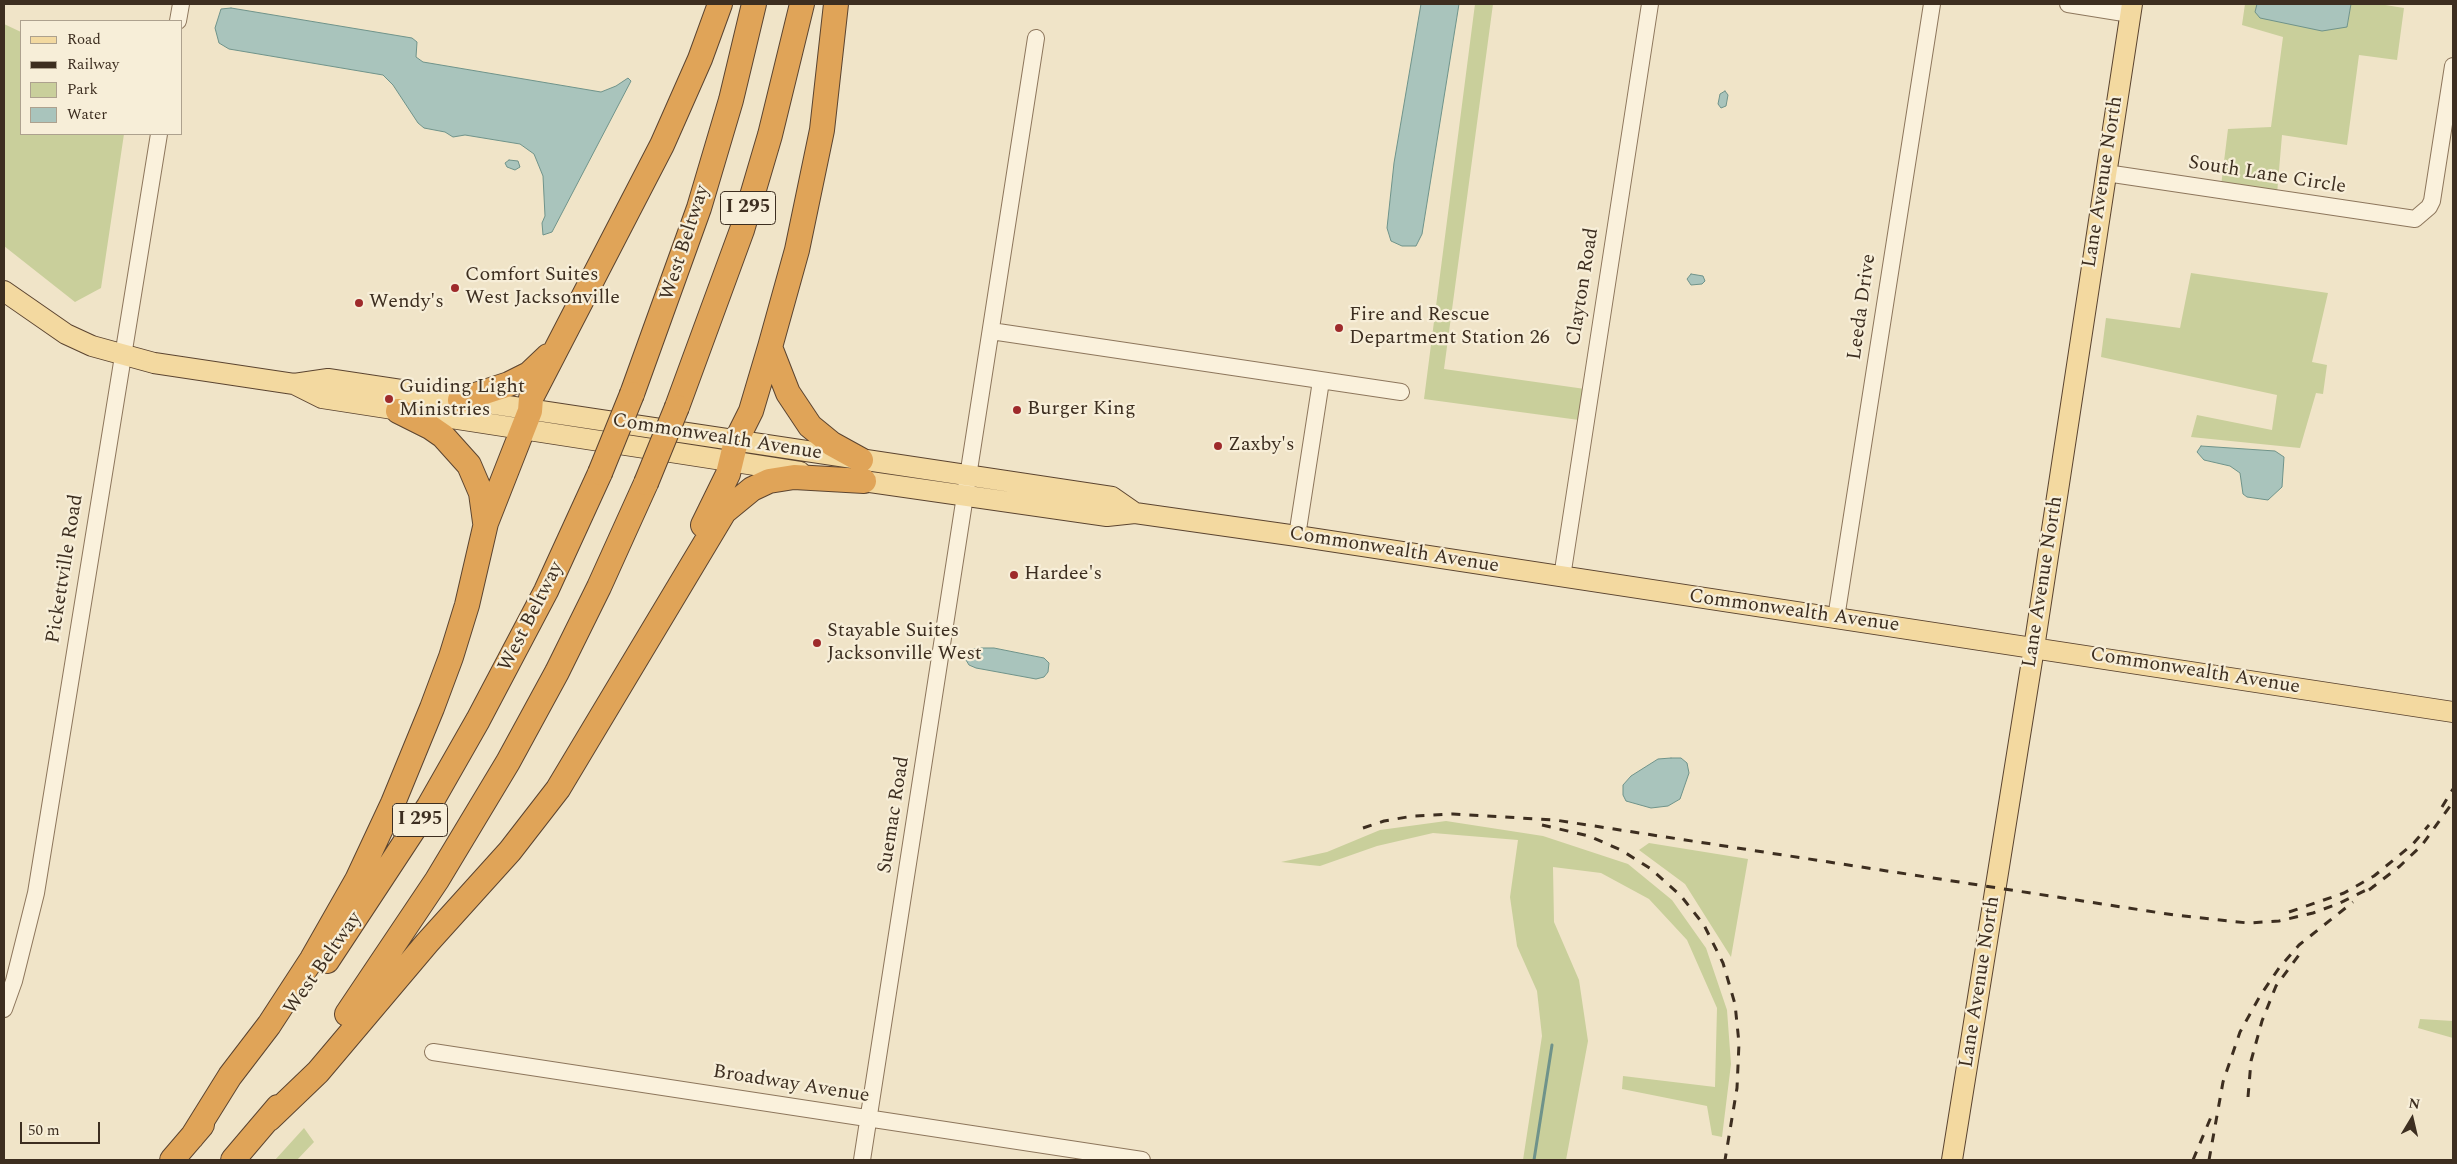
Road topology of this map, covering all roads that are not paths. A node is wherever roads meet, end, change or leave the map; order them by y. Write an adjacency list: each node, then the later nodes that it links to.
1 (181, 4): 10 (street)
2 (720, 4): 18 (highway)
3 (754, 4): 42 (highway, West Beltway / I 295, bridge)
4 (802, 4): 40 (highway, I 295, bridge)
5 (836, 4): 17 (highway)
6 (1650, 4): 33 (street, Clayton Road)
7 (1932, 4): 34 (street, Leeda Drive)
8 (2068, 4): 9 (street)
9 (2131, 9): 14 (main road, Lane Avenue North)
10 (178, 20)
11 (1036, 38): 16 (street, Suemac Road)
12 (2453, 66): 14 (street, South Lane Circle)
13 (159, 135): 19 (street, Pickettville Road)
14 (2106, 174): 35 (main road, Lane Avenue North)
15 (4, 291): 19 (main road, Commonwealth Avenue)
16 (991, 331): 20 (street); 28 (street, Suemac Road)
17 (770, 347): 26 (highway); 27 (highway)
18 (557, 348): 23 (highway); 25 (highway)
19 (122, 356): 21 (main road, Commonwealth Avenue); 38 (street, Pickettville Road)
20 (1320, 381): 22 (street); 32 (street)
21 (294, 384): 23 (main road, Commonwealth Avenue); 24 (main road, Commonwealth Avenue)
22 (1401, 392)
23 (460, 400): 25 (main road, Commonwealth Avenue)
24 (398, 411): 25 (main road, Commonwealth Avenue); 31 (highway)
25 (526, 420): 26 (main road, Commonwealth Avenue); 31 (highway)
26 (734, 452): 27 (main road, Commonwealth Avenue); 36 (highway)
27 (863, 471): 28 (main road, Commonwealth Avenue); 29 (main road, Commonwealth Avenue); 36 (highway)
28 (968, 476): 29 (street, Suemac Road); 30 (main road, Commonwealth Avenue)
29 (964, 496): 30 (main road, Commonwealth Avenue); 41 (street, Suemac Road)
30 (1135, 513): 32 (main road, Commonwealth Avenue)
31 (486, 523): 42 (highway)
32 (1297, 536): 33 (main road, Commonwealth Avenue)
33 (1562, 577): 34 (main road, Commonwealth Avenue)
34 (1836, 618): 35 (main road, Commonwealth Avenue)
35 (2034, 648): 37 (main road, Commonwealth Avenue); 47 (main road, Lane Avenue North)
36 (635, 661): 40 (highway)
37 (2453, 712)
38 (4, 1009)
39 (433, 1052): 41 (street, Broadway Avenue)
40 (269, 1119): 44 (highway, I 295)
41 (868, 1119): 45 (street, Suemac Road); 46 (street, Broadway Avenue)
42 (192, 1137): 43 (highway, West Beltway / I 295)
43 (172, 1160)
44 (233, 1160)
45 (862, 1160)
46 (1142, 1160)
47 (1952, 1160)

